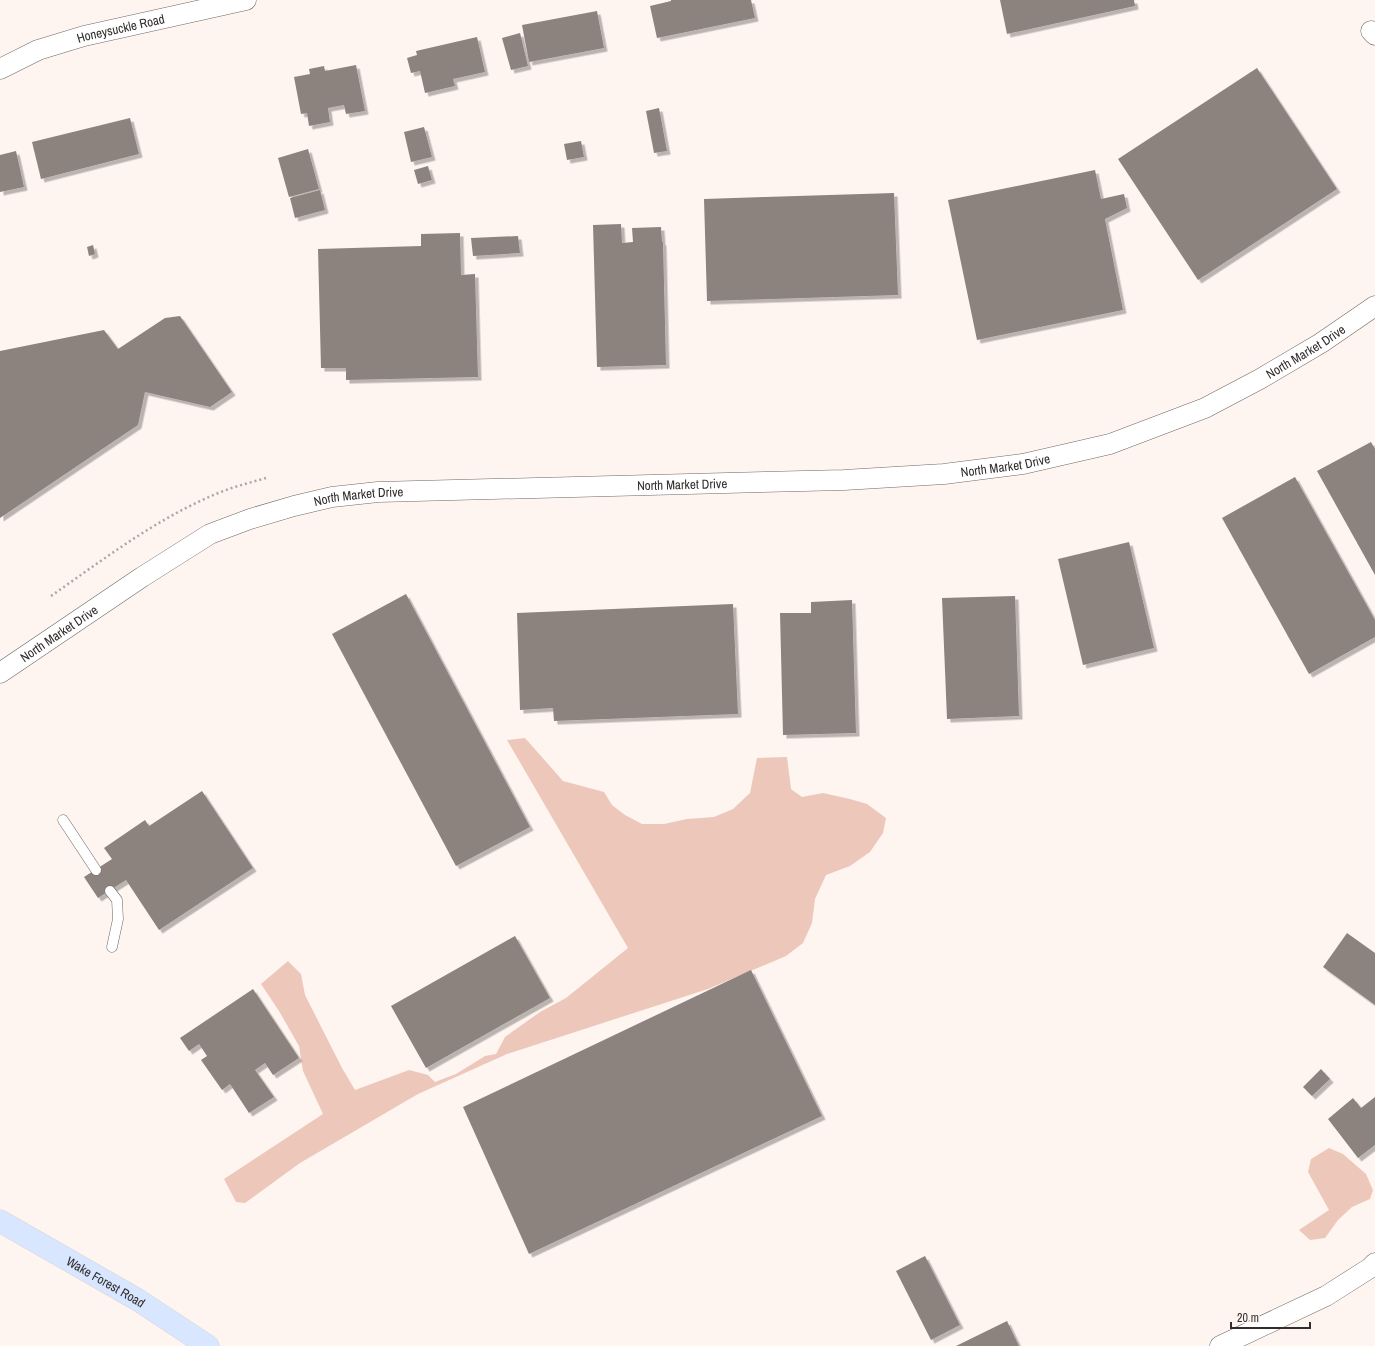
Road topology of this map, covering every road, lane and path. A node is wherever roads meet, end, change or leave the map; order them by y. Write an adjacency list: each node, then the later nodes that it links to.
1 (246, 0): 2 (street, Honeysuckle Road)
2 (0, 69)
3 (1375, 306): 6 (street, North Market Drive)
4 (266, 478): 5 (path)
5 (51, 596)
6 (0, 673)
7 (63, 820): 8 (lane)
8 (96, 870)
9 (110, 891): 10 (lane)
10 (112, 947)
11 (0, 1221): 13 (main road, Wake Forest Road)
12 (1373, 1269): 14 (street)
13 (208, 1346)
14 (1220, 1346)

